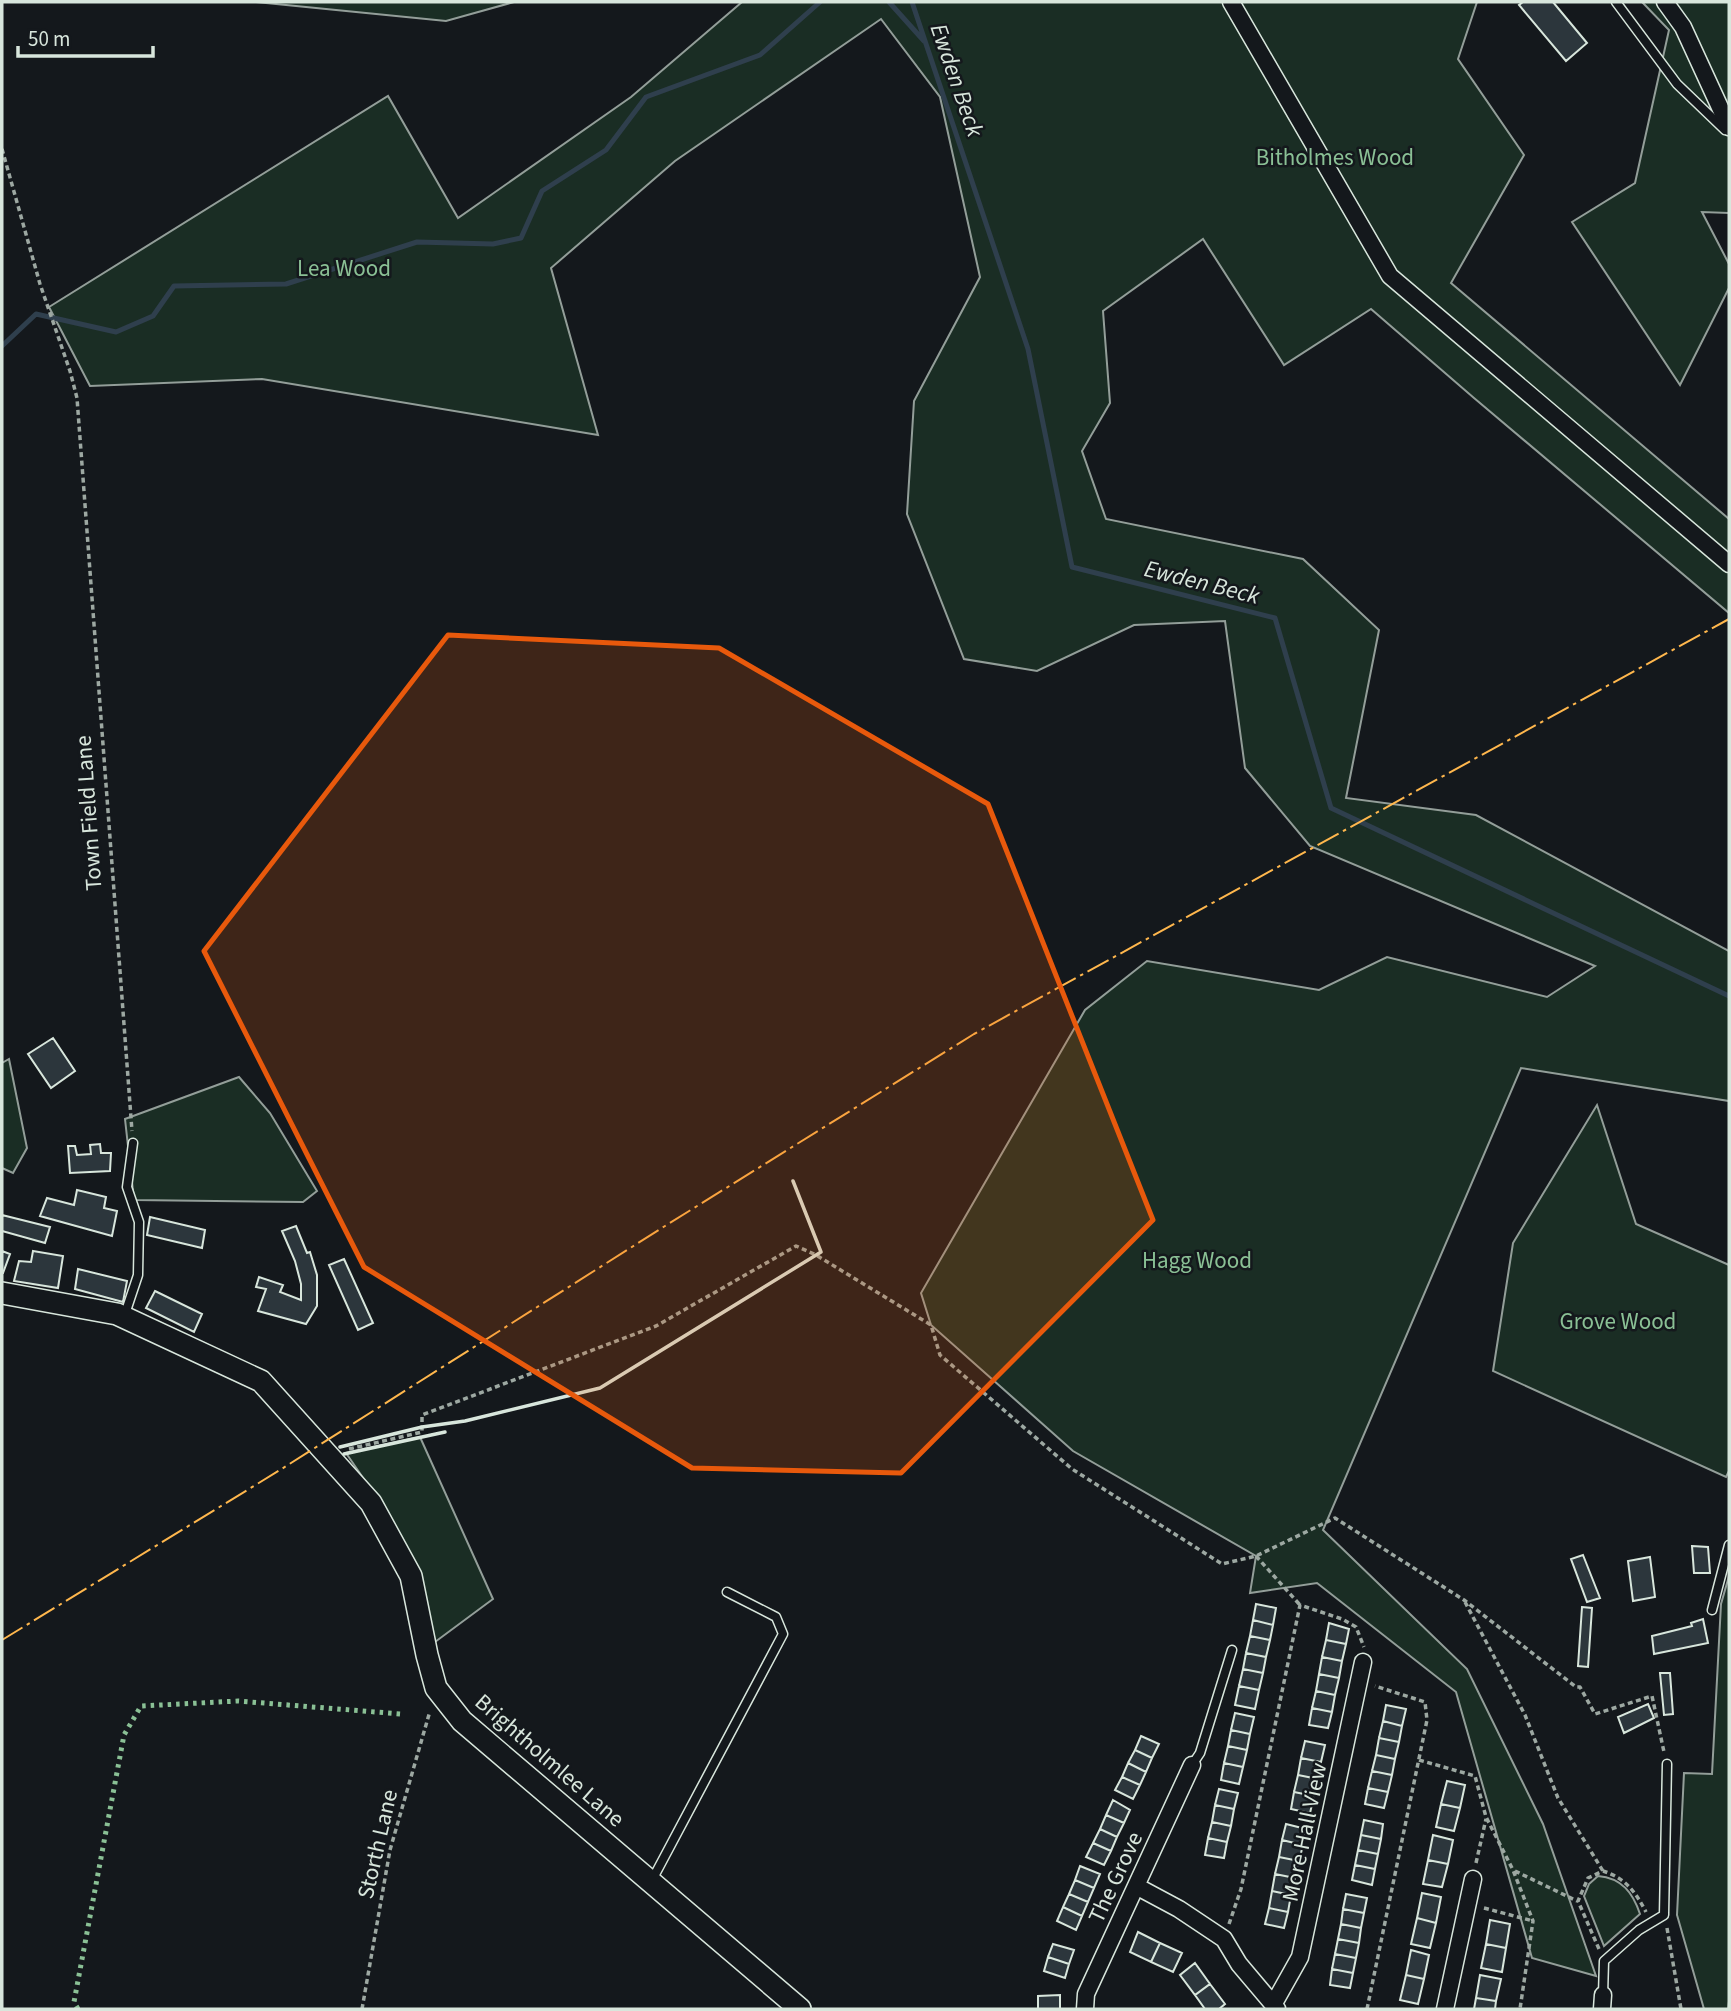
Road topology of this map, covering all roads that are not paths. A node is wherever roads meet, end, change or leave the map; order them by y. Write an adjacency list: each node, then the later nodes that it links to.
1 (1231, 2): 6 (street)
2 (1616, 2): 5 (lane)
3 (1665, 2): 4 (street)
4 (1729, 127)
5 (1729, 134)
6 (1729, 564)
7 (133, 1143): 9 (lane)
8 (2, 1293): 9 (street, Brightholmlee Lane)
9 (124, 1317): 18 (street, Brightholmlee Lane)
10 (1729, 1545): 12 (lane)
11 (727, 1592): 18 (lane)
12 (1712, 1610)
13 (1232, 1650): 15 (lane)
14 (1363, 1662): 21 (street, More Hall View)
15 (1192, 1765): 19 (street, The Grove)
16 (1667, 1765): 20 (lane)
17 (1473, 1879): 24 (street)
18 (651, 1882): 22 (street, Brightholmlee Lane)
19 (1136, 1886): 21 (street); 23 (street, The Grove)
20 (1603, 2002)
21 (1275, 2007)
22 (800, 2009)
23 (1085, 2009)
24 (1445, 2009)

